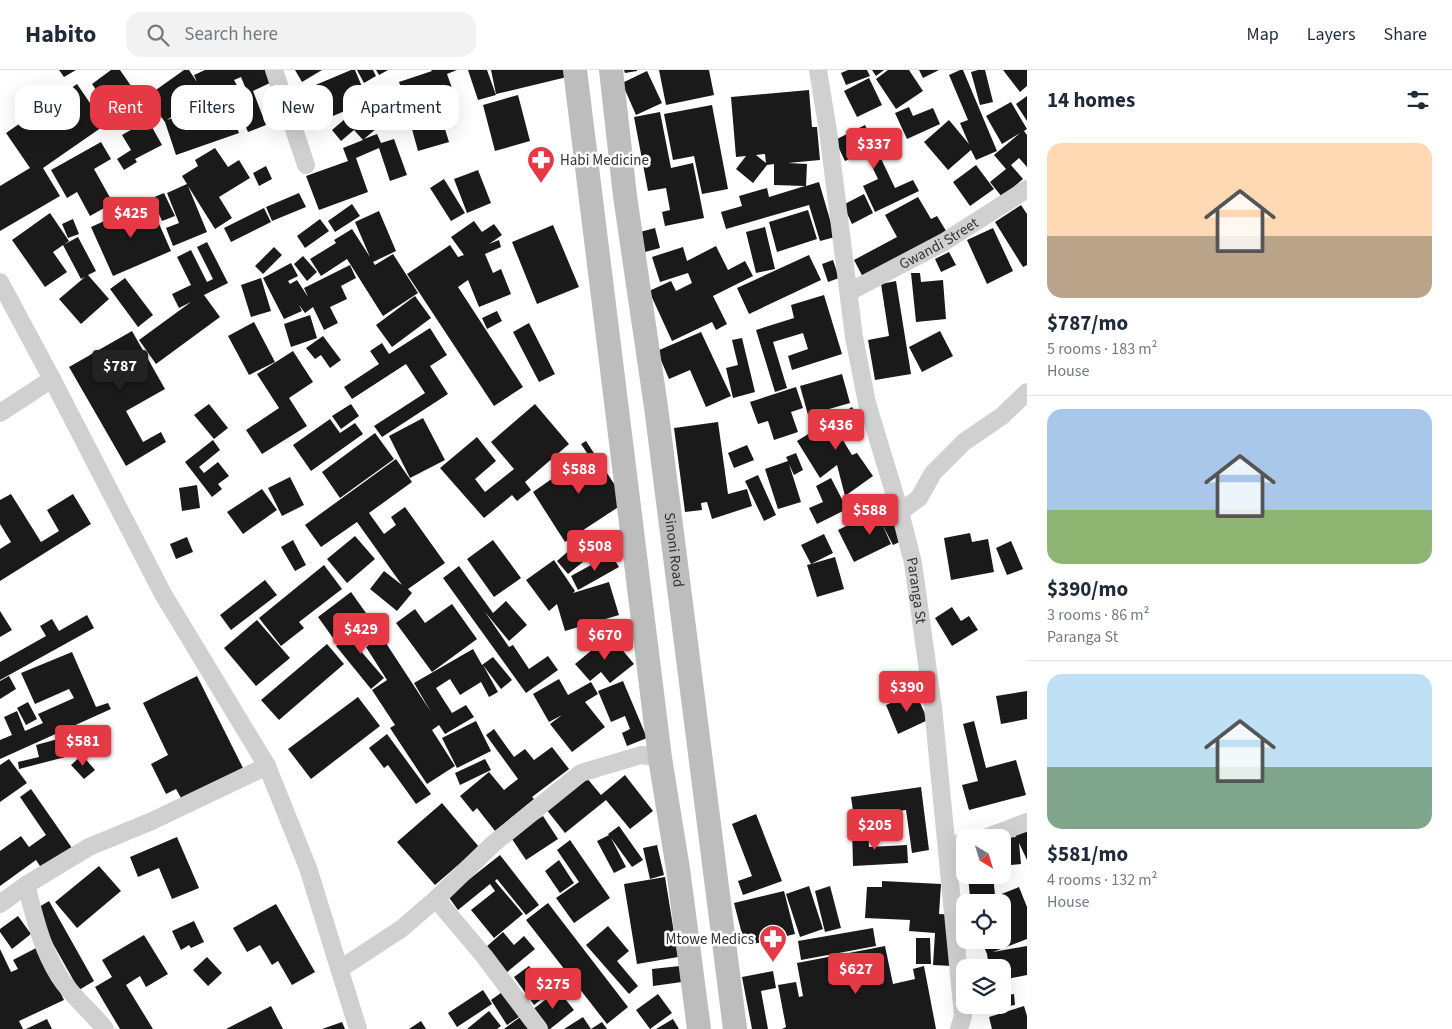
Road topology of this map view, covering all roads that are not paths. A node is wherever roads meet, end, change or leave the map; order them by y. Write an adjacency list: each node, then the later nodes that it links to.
1 (274, 70): 5 (street)
2 (574, 70): 13 (street)
3 (610, 70): 27 (street, Sinoni Road)
4 (818, 70): 8 (street, Paranga St)
5 (306, 165)
6 (1027, 189): 8 (street, Gwandi Street)
7 (0, 282): 9 (street)
8 (849, 292): 12 (street, Paranga St)
9 (52, 379): 11 (street); 14 (street)
10 (1027, 392): 12 (street)
11 (0, 413)
12 (900, 512): 18 (street, Paranga St)
13 (660, 758): 20 (street); 26 (street)
14 (267, 766): 19 (street); 22 (street)
15 (1027, 822): 16 (street)
16 (1009, 829)
17 (956, 844): 18 (street)
18 (947, 846): 28 (street, Paranga St)
19 (26, 885): 21 (street); 23 (street)
20 (436, 900): 22 (street); 25 (street)
21 (0, 904)
22 (340, 969): 24 (street)
23 (106, 1029)
24 (358, 1029)
25 (539, 1029)
26 (699, 1029)
27 (735, 1029)
28 (959, 1029)

